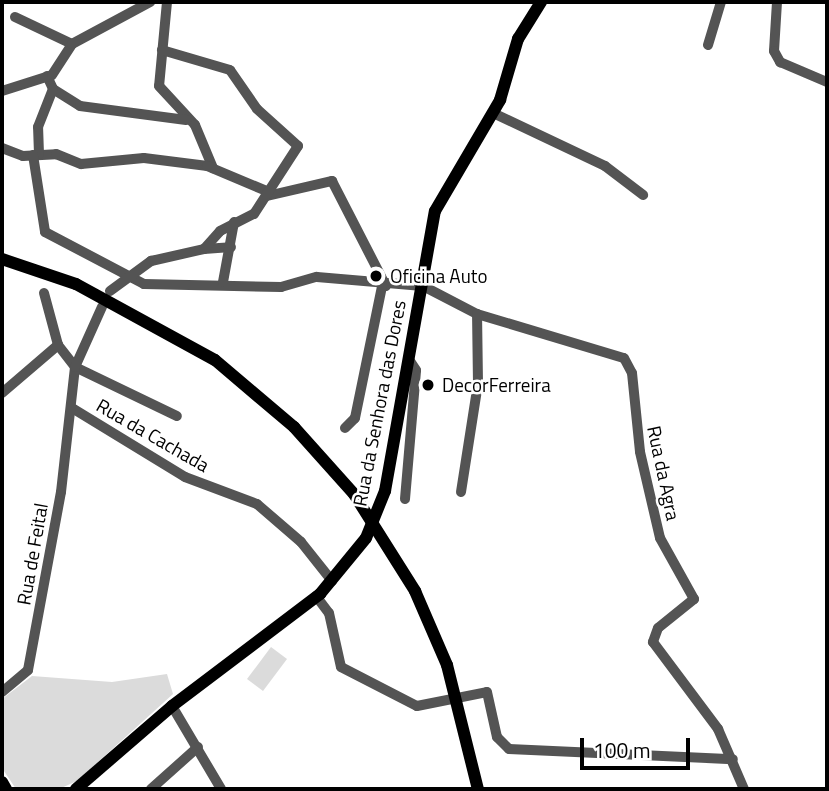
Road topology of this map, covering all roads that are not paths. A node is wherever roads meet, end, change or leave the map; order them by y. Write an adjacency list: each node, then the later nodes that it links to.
1 (150, 2): 7 (street)
2 (167, 2): 9 (street)
3 (541, 2): 14 (main road, Rua da Senhora das Dores)
4 (721, 2): 8 (street)
5 (777, 2): 11 (street)
6 (15, 17): 7 (street)
7 (72, 44): 10 (street)
8 (708, 45)
9 (162, 50): 15 (street); 19 (street)
10 (47, 76): 12 (street); 13 (street)
11 (827, 82)
12 (53, 89): 15 (street); 17 (street)
13 (2, 91)
14 (493, 113): 20 (street); 29 (main road, Rua da Senhora das Dores)
15 (186, 120): 18 (street)
16 (2, 148): 17 (street)
17 (36, 155): 18 (street); 26 (street)
18 (213, 168): 19 (street)
19 (268, 194): 21 (street); 28 (street)
20 (643, 195)
21 (234, 222): 22 (street); 23 (street)
22 (231, 247): 23 (street); 27 (street)
23 (204, 249): 26 (street)
24 (2, 259): 33 (main road)
25 (2, 267): 33 (main road)
26 (130, 276): 27 (street); 30 (street)
27 (223, 282): 28 (street)
28 (384, 286): 29 (street); 41 (street)
29 (423, 286): 34 (street, Rua da Agra); 36 (main road, Rua da Senhora das Dores)
30 (110, 291)
31 (44, 292): 35 (street)
32 (103, 307): 37 (street, Rua da Cachada)
33 (122, 307): 55 (main road)
34 (477, 314): 42 (street); 49 (street, Rua da Agra)
35 (58, 345): 37 (street); 38 (street)
36 (410, 361): 43 (street); 44 (main road, Rua da Senhora das Dores)
37 (75, 367): 39 (street, Rua da Cachada); 40 (street)
38 (2, 393)
39 (72, 408): 44 (street, Rua da Cachada); 46 (street, Rua de Feital)
40 (177, 416)
41 (345, 428)
42 (461, 492)
43 (405, 499)
44 (332, 581): 45 (main road, Rua da Senhora das Dores)
45 (316, 596): 47 (main road, Rua da Senhora das Dores); 49 (street)
46 (2, 692)
47 (172, 706): 48 (street); 53 (main road, Rua da Senhora das Dores)
48 (198, 747): 51 (street); 54 (street)
49 (733, 759): 56 (street)
50 (2, 782): 52 (main road)
51 (223, 788)
52 (6, 789)
53 (76, 789)
54 (151, 789)
55 (478, 789)
56 (744, 789)

